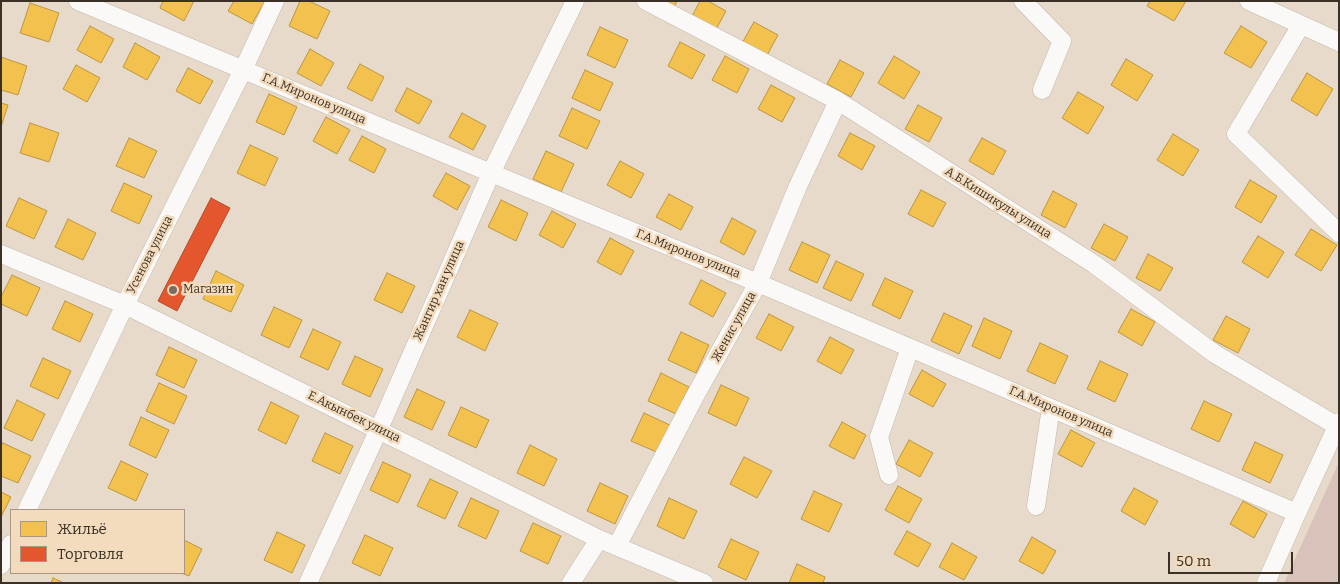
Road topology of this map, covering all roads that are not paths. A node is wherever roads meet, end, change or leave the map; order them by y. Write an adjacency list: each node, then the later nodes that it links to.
1 (78, 1): 9 (street, Г.А.Миронов улица)
2 (275, 1): 9 (street, Усенова улица)
3 (575, 1): 12 (street, Жангир хан улица)
4 (646, 1): 11 (street, А.Б.Кишикулы улица)
5 (1022, 1): 10 (street)
6 (1249, 1): 7 (street)
7 (1301, 25): 8 (street); 13 (street)
8 (1339, 42)
9 (243, 70): 12 (street, Г.А.Миронов улица); 16 (street, Усенова улица)
10 (1042, 90)
11 (838, 101): 15 (street, Женис улица); 19 (street, А.Б.Кишикулы улица)
12 (491, 174): 15 (street, Г.А.Миронов улица); 20 (street, Жангир хан улица)
13 (1339, 232)
14 (1, 254): 16 (street, Е.Акынбек улица)
15 (758, 283): 17 (street, Г.А.Миронов улица); 27 (street, Женис улица)
16 (125, 305): 20 (street, Е.Акынбек улица); 23 (street, Усенова улица)
17 (910, 348): 18 (street, Г.А.Миронов улица); 21 (street)
18 (1051, 408): 22 (street); 24 (street, Г.А.Миронов улица)
19 (1338, 424): 24 (street)
20 (379, 429): 25 (street, Е.Акынбек улица); 29 (street, Жангир хан улица)
21 (889, 475)
22 (1036, 506)
23 (27, 509)
24 (1297, 512): 32 (street)
25 (599, 539): 27 (street, Е.Акынбек улица); 30 (street)
26 (10, 546): 28 (street)
27 (617, 546): 31 (street, Е.Акынбек улица)
28 (1, 565)
29 (308, 583)
30 (571, 583)
31 (704, 583)
32 (1266, 583)

